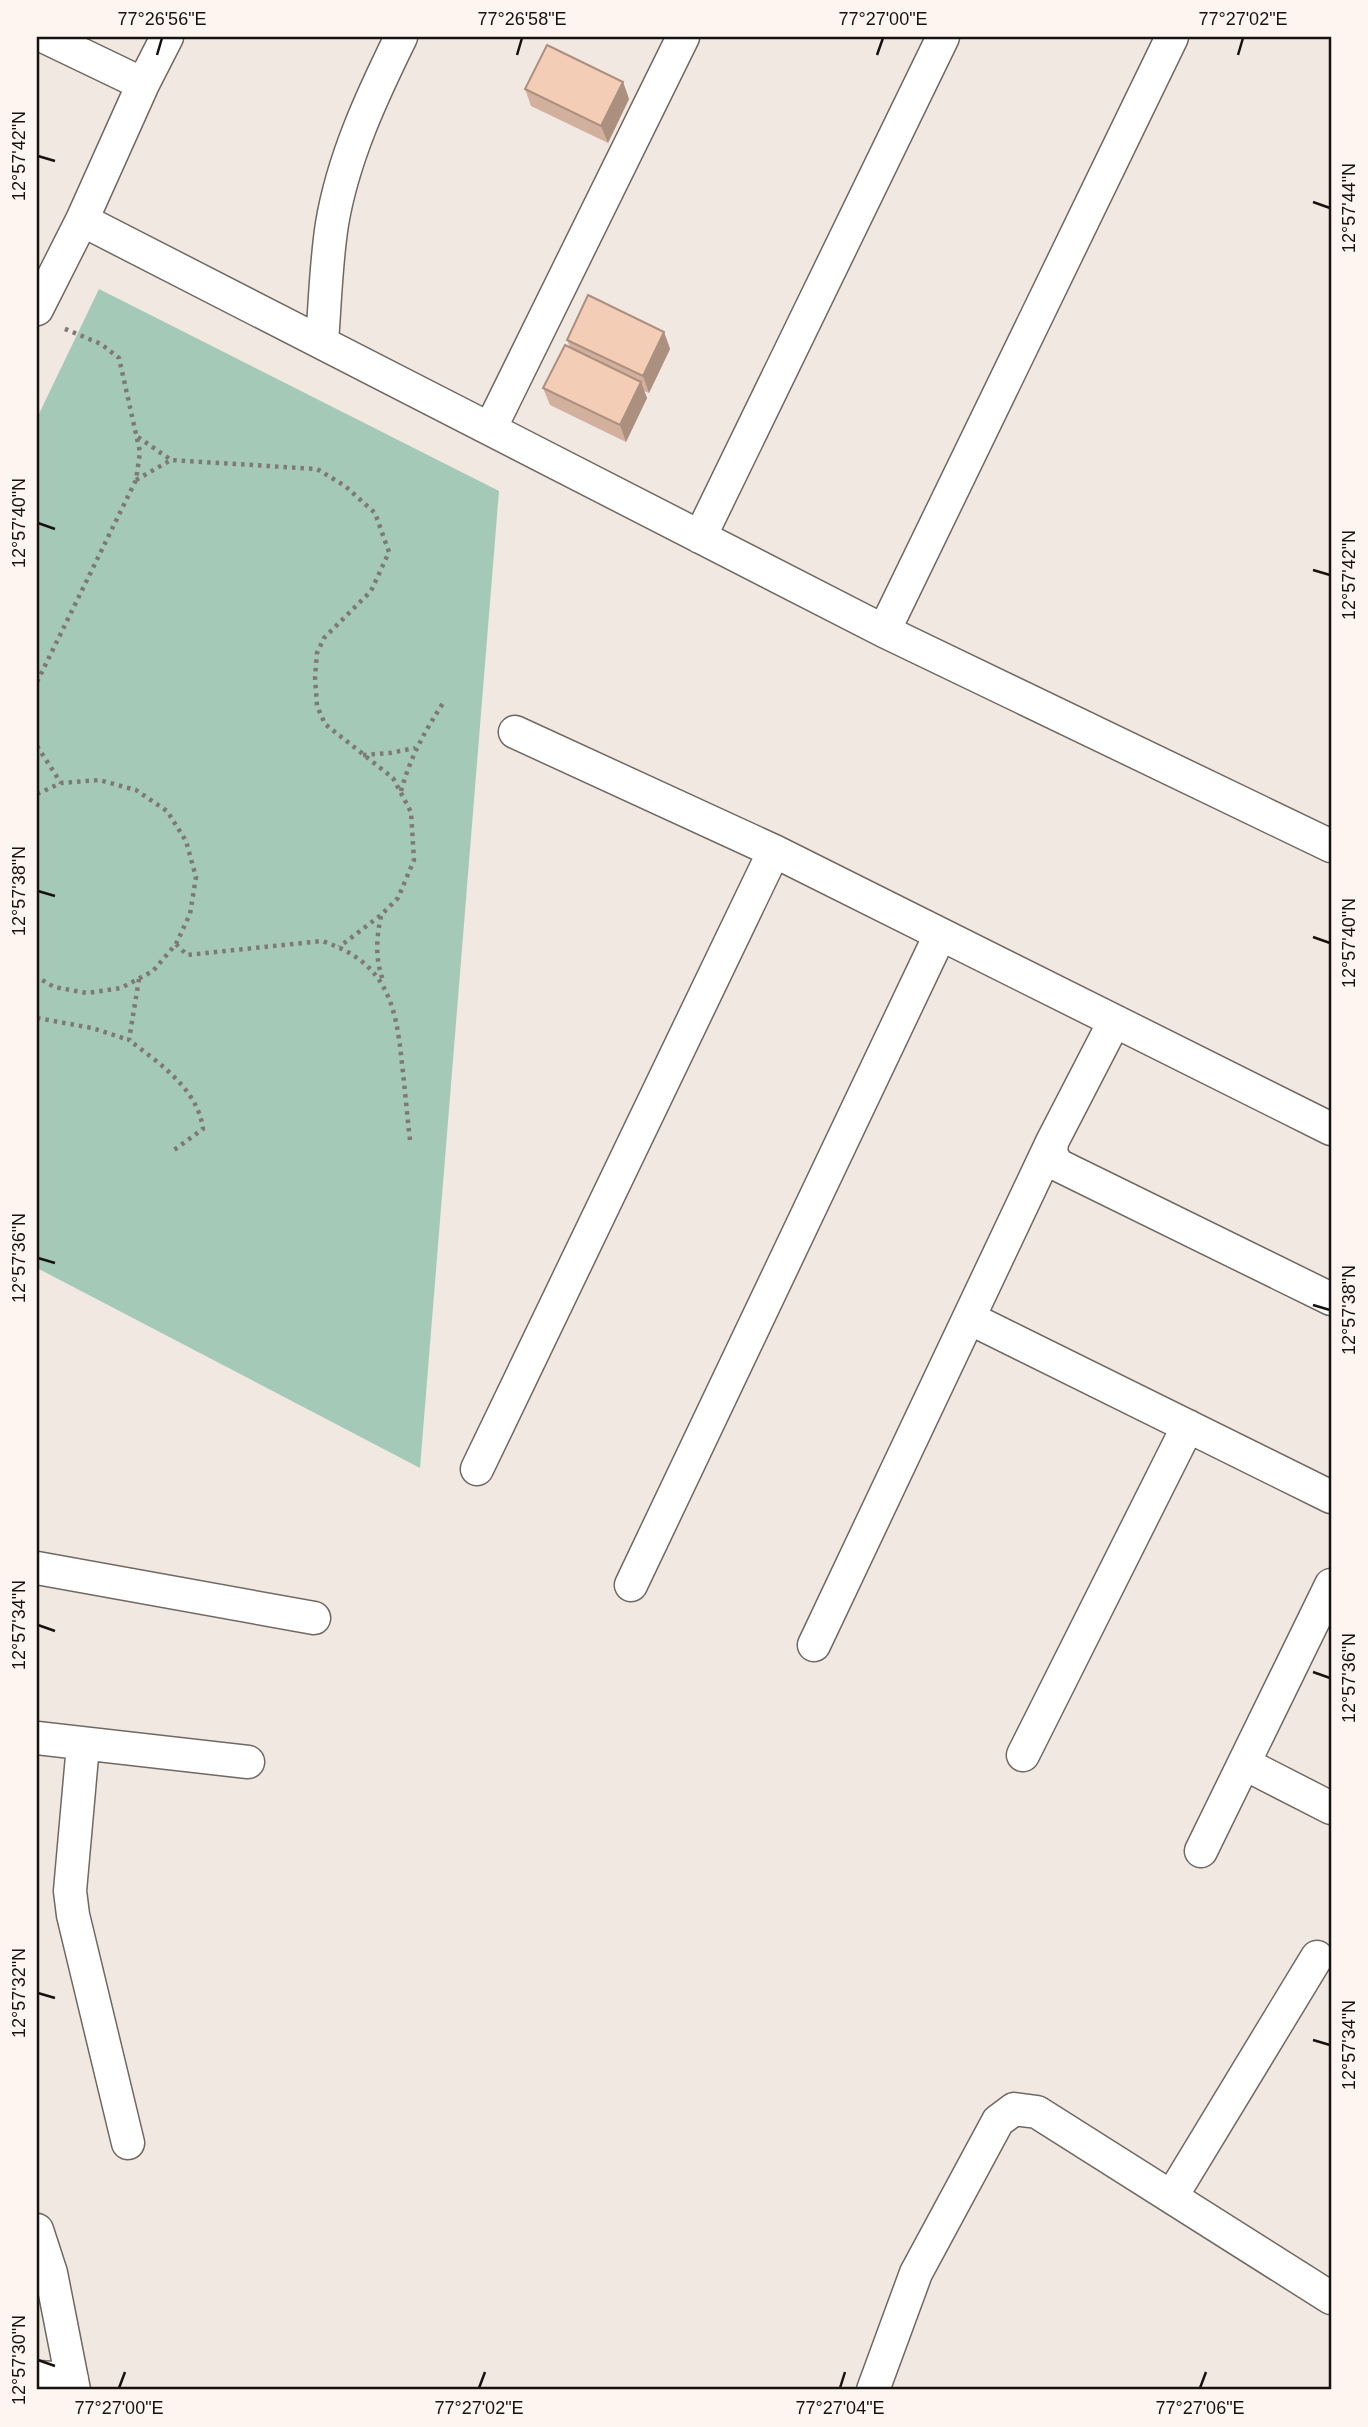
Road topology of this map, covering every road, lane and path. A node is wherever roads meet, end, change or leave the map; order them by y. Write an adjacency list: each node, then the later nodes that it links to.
1 (45, 37): 7 (street)
2 (167, 37): 7 (street)
3 (401, 37): 10 (street)
4 (683, 37): 11 (street)
5 (943, 37): 15 (street)
6 (1172, 37): 16 (street)
7 (143, 84): 8 (street)
8 (82, 220): 9 (street); 10 (street)
9 (44, 305): 12 (path)
10 (321, 342): 11 (street)
11 (490, 429): 15 (street)
12 (137, 437): 13 (path); 14 (path)
13 (171, 460): 14 (path); 22 (path)
14 (136, 480): 17 (path)
15 (700, 537): 16 (street)
16 (884, 631): 26 (street)
17 (37, 682)
18 (445, 700): 21 (path)
19 (515, 732): 27 (street)
20 (37, 746): 23 (path)
21 (415, 748): 22 (path); 24 (path)
22 (363, 755): 24 (path)
23 (61, 783): 25 (path); 30 (path)
24 (401, 792): 28 (path)
25 (37, 794)
26 (1331, 846)
27 (774, 851): 29 (street); 45 (street)
28 (381, 915): 31 (path); 34 (path)
29 (940, 934): 36 (street); 49 (street)
30 (176, 944): 31 (path); 33 (path)
31 (339, 947): 34 (path)
32 (37, 977): 33 (path)
33 (139, 978): 37 (path)
34 (385, 987): 39 (path)
35 (37, 1018): 37 (path)
36 (1114, 1021): 38 (street); 40 (street)
37 (129, 1040): 41 (path)
38 (1331, 1129)
39 (410, 1140)
40 (1052, 1142): 42 (street); 43 (street)
41 (174, 1150)
42 (1331, 1299)
43 (969, 1318): 44 (street); 51 (street)
44 (1188, 1426): 46 (street); 54 (street)
45 (477, 1469)
46 (1331, 1497)
47 (37, 1568): 50 (street)
48 (1331, 1585): 56 (street)
49 (631, 1586)
50 (314, 1618)
51 (814, 1645)
52 (37, 1738): 53 (street)
53 (83, 1745): 55 (street); 60 (street)
54 (1023, 1755)
55 (248, 1762)
56 (1245, 1764): 57 (street); 58 (street)
57 (1331, 1808)
58 (1201, 1851)
59 (1317, 1957): 61 (street)
60 (128, 2143)
61 (1172, 2196): 63 (street); 66 (street)
62 (37, 2230): 65 (street)
63 (1331, 2298)
64 (37, 2377): 65 (street)
65 (73, 2384)
66 (873, 2390)

